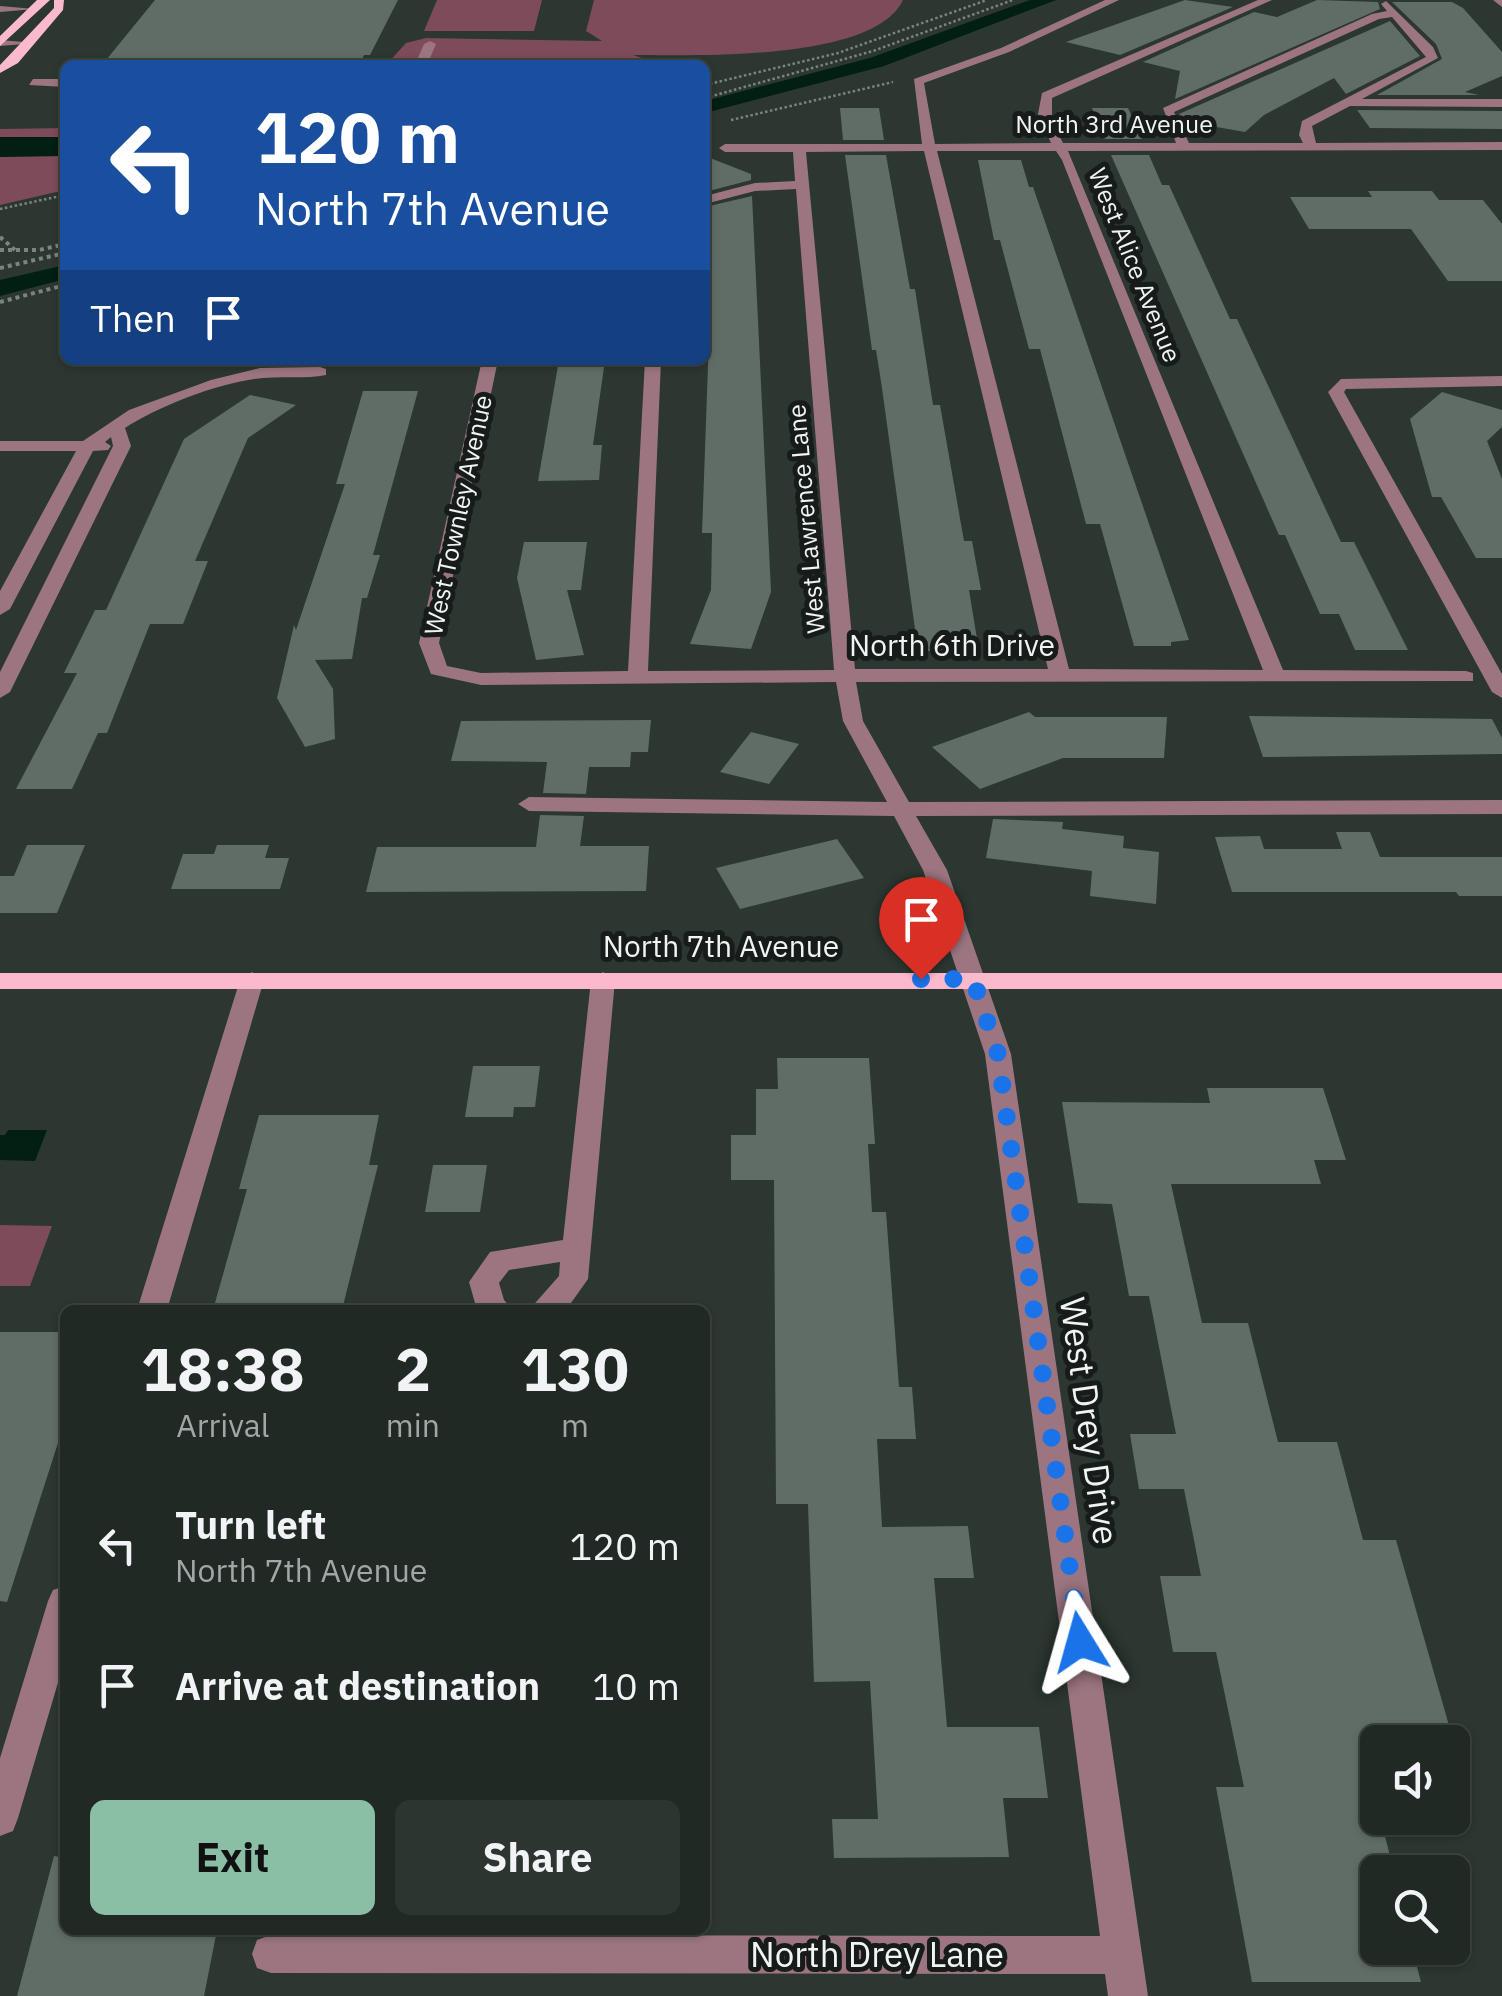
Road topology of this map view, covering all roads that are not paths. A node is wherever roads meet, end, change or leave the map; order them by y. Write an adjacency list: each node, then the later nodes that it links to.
1 (45, 0): 7 (main road)
2 (59, 0): 10 (main road)
3 (1114, 0): 18 (street)
4 (1268, 0): 19 (street, West Alice Avenue)
5 (1383, 0): 8 (street)
6 (0, 8): 7 (street)
7 (30, 9): 9 (main road)
8 (1395, 13): 16 (street); 20 (street)
9 (0, 43): 10 (street)
10 (30, 43): 13 (main road)
11 (430, 44): 12 (street)
12 (423, 60)
13 (0, 70)
14 (33, 83): 15 (street)
15 (60, 83)
16 (1347, 103): 17 (street); 21 (street)
17 (1502, 103)
18 (929, 146): 19 (street, North 3rd Avenue); 23 (street, North 3rd Avenue); 40 (street)
19 (1059, 146): 20 (street, North 3rd Avenue); 41 (street, West Alice Avenue)
20 (1184, 146): 21 (street, North 3rd Avenue)
21 (1311, 146): 22 (street, North 3rd Avenue)
22 (1502, 146)
23 (799, 147): 24 (street, North 3rd Avenue); 25 (street, West Lawrence Lane)
24 (726, 148)
25 (801, 184): 26 (street); 39 (street, West Lawrence Lane)
26 (710, 199)
27 (489, 365): 38 (street, West Townley Avenue)
28 (653, 365): 43 (street)
29 (320, 372): 31 (street)
30 (1502, 381): 45 (street)
31 (116, 425): 33 (street); 34 (street)
32 (0, 446): 33 (street)
33 (87, 446): 34 (street); 35 (street)
34 (122, 446): 36 (street)
35 (20, 571): 36 (street); 37 (street)
36 (59, 571): 44 (street)
37 (0, 609)
38 (438, 670): 43 (street, North 6th Drive)
39 (844, 676): 40 (street, North 6th Drive); 43 (street, North 6th Drive); 48 (street, West Lawrence Lane)
40 (1060, 676): 41 (street, North 6th Drive)
41 (1275, 676): 42 (street, North 6th Drive)
42 (1466, 677)
43 (638, 678)
44 (0, 692)
45 (1502, 692)
46 (529, 804): 48 (street)
47 (1502, 807): 48 (street)
48 (900, 809): 49 (street, West Lawrence Lane)
49 (973, 979): 51 (main road, North 7th Avenue); 53 (main road, North 7th Avenue); 61 (street, West Drey Drive)
50 (252, 980): 51 (main road, North 7th Avenue); 52 (main road, North 7th Avenue); 55 (street)
51 (602, 980): 54 (street)
52 (0, 981)
53 (1502, 981)
54 (573, 1249): 56 (street); 57 (street)
55 (154, 1305)
56 (491, 1305)
57 (554, 1305)
58 (60, 1618): 59 (street)
59 (0, 1818)
60 (272, 1954): 61 (street, North Drey Lane)
61 (1123, 1955): 62 (street, West Drey Drive)
62 (1128, 1996)

